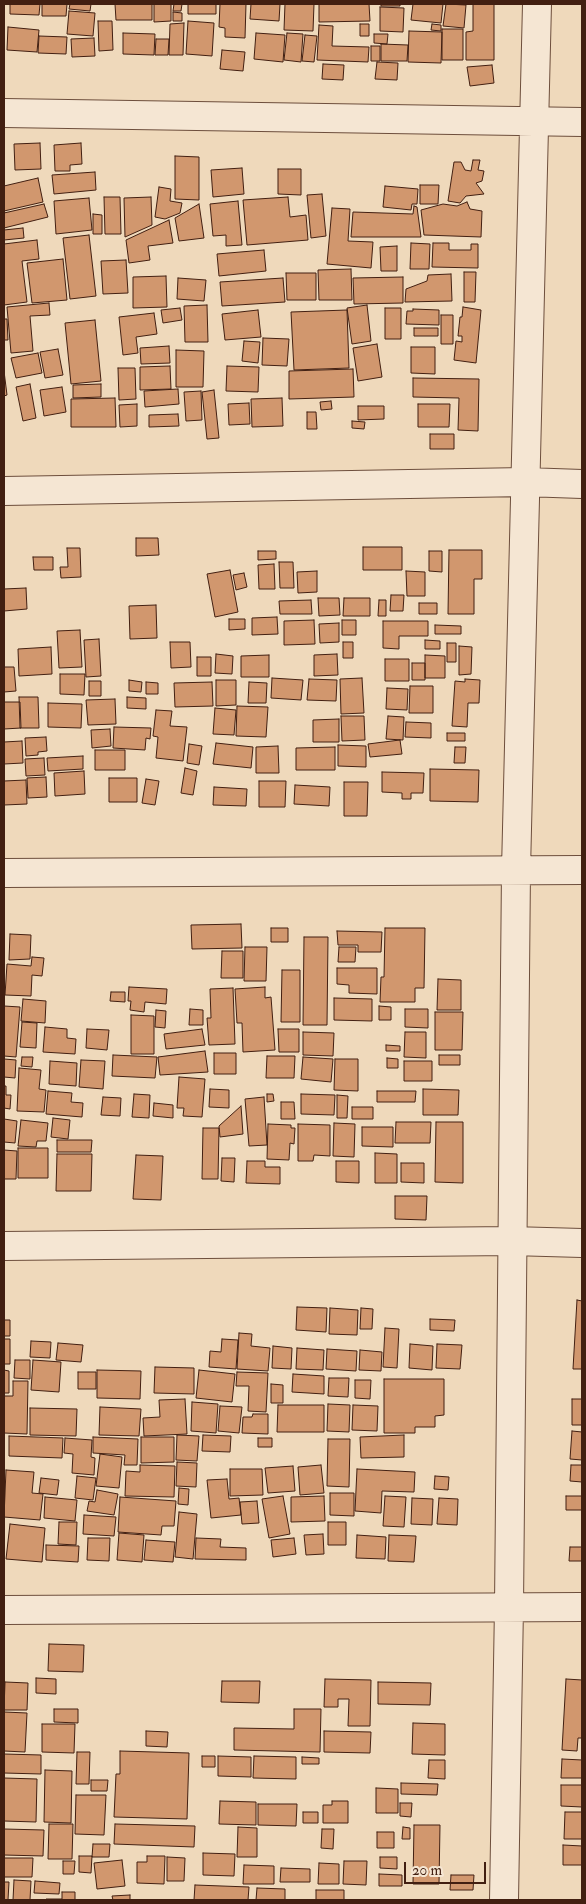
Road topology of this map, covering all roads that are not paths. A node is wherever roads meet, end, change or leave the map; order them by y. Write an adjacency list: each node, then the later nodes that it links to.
1 (537, 4): 3 (street)
2 (4, 112): 3 (street)
3 (534, 122): 4 (street); 5 (street)
4 (582, 122)
5 (525, 482): 6 (street); 7 (street); 8 (street)
6 (582, 484)
7 (4, 491)
8 (516, 870): 9 (street); 10 (street); 11 (street)
9 (582, 870)
10 (4, 873)
11 (511, 1242): 12 (street); 13 (street); 14 (street)
12 (582, 1243)
13 (4, 1246)
14 (509, 1606): 15 (street); 16 (street); 17 (street)
15 (582, 1607)
16 (4, 1610)
17 (504, 1900)

